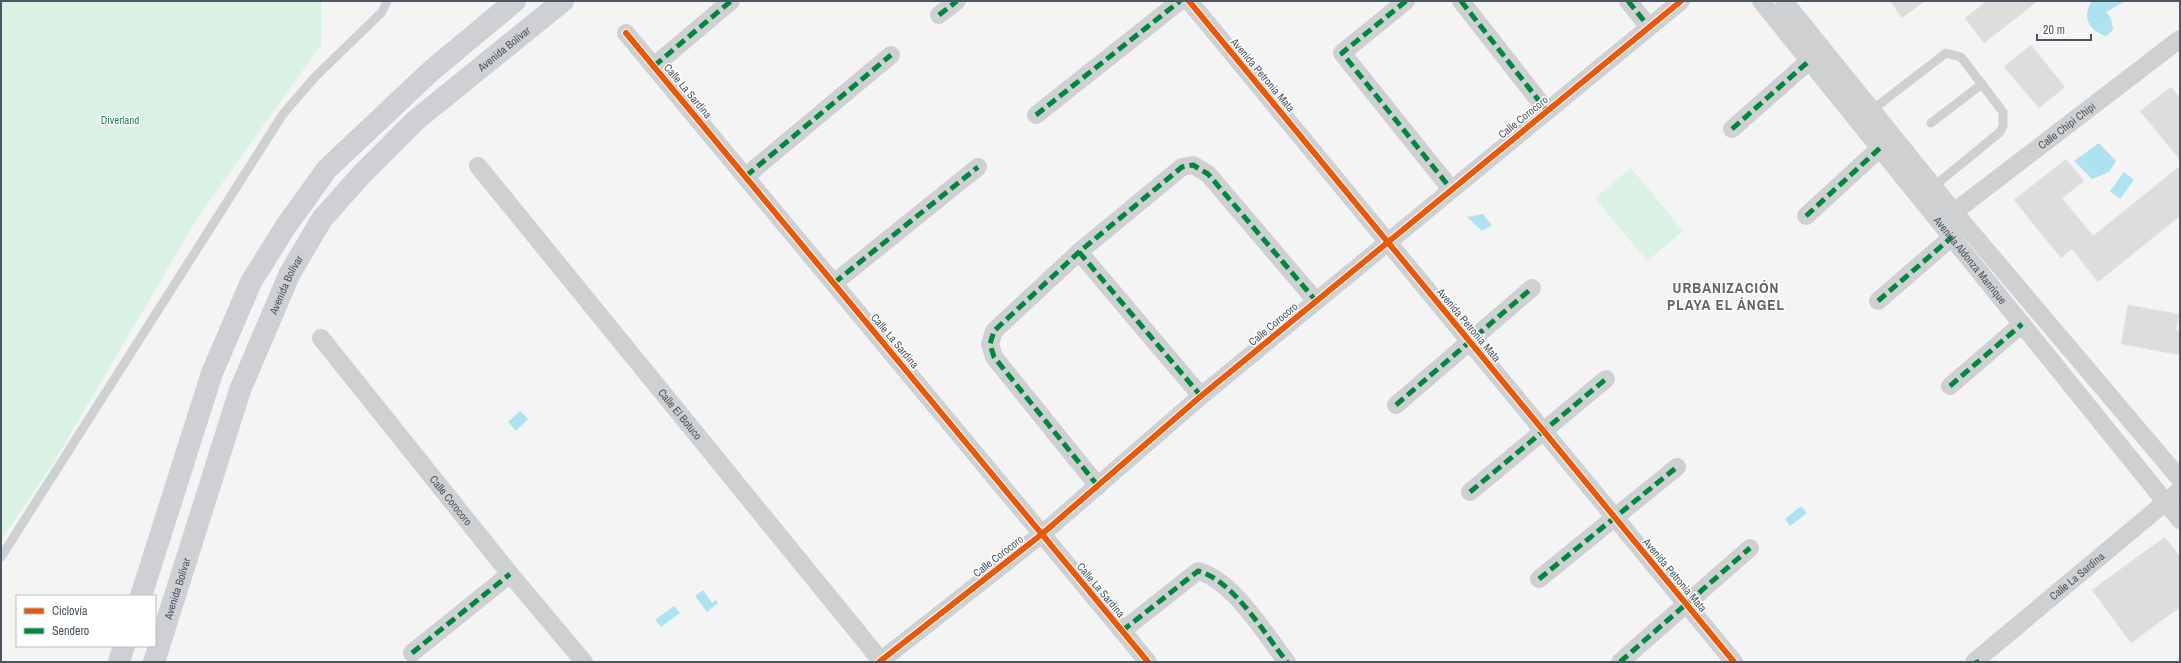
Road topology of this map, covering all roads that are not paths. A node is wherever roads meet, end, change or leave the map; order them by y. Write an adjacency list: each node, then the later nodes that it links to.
1 (387, 1): 60 (lane)
2 (515, 1): 63 (street)
3 (563, 1): 70 (street, Avenida Bolívar)
4 (732, 1): 20 (street)
5 (957, 1): 14 (street)
6 (1180, 1): 24 (street)
7 (1189, 1): 36 (street, Avenida Petronia Mata)
8 (1406, 1): 32 (street)
9 (1461, 1): 23 (street)
10 (1628, 1): 15 (street)
11 (1681, 1): 15 (street, Calle Corocoro)
12 (1761, 1): 19 (street, Avenida Aldonza Manrique)
13 (1784, 1): 22 (street, Avenida Aldonza Manrique)
14 (939, 15)
15 (1649, 27): 23 (street, Calle Corocoro)
16 (626, 33): 20 (street, Calle La Sardina)
17 (2180, 39): 33 (street, Calle Chipi Chipi)
18 (891, 55): 30 (street)
19 (1809, 60): 26 (street); 27 (street, Avenida Aldonza Manrique)
20 (654, 66): 30 (street, Calle La Sardina)
21 (1982, 84): 22 (lane); 25 (lane); 31 (lane)
22 (1872, 110): 31 (street, Avenida Aldonza Manrique)
23 (1547, 111): 32 (street, Calle Corocoro)
24 (1036, 115)
25 (1930, 123)
26 (1732, 129)
27 (1880, 148): 34 (street); 35 (street, Avenida Aldonza Manrique)
28 (478, 166): 72 (street, Calle El Botuco)
29 (978, 167): 38 (street)
30 (746, 176): 38 (street, Calle La Sardina)
31 (1933, 187): 33 (street, Avenida Aldonza Manrique)
32 (1451, 189): 36 (street, Calle Corocoro)
33 (1954, 212): 51 (street, Avenida Aldonza Manrique)
34 (1806, 216)
35 (1952, 237): 40 (street); 42 (street, Avenida Aldonza Manrique)
36 (1387, 242): 41 (street, Calle Corocoro); 44 (street, Avenida Petronia Mata)
37 (1079, 252): 41 (street); 47 (street); 52 (street)
38 (834, 283): 58 (street, Calle La Sardina)
39 (1532, 288): 44 (street)
40 (1878, 301)
41 (1316, 302): 47 (street, Calle Corocoro)
42 (2022, 324): 46 (street); 55 (street, Avenida Aldonza Manrique)
43 (321, 338): 61 (street, Calle Corocoro)
44 (1470, 342): 48 (street); 49 (street, Avenida Petronia Mata)
45 (1606, 379): 49 (street)
46 (1950, 386)
47 (1201, 396): 52 (street, Calle Corocoro)
48 (1396, 405)
49 (1544, 431): 54 (street); 56 (street, Avenida Petronia Mata)
50 (1676, 467): 56 (street)
51 (2180, 479)
52 (1098, 486): 58 (street, Calle Corocoro)
53 (2180, 490): 55 (street, Calle La Sardina)
54 (1470, 492)
55 (2166, 502): 57 (street, Avenida Aldonza Manrique); 68 (street, Calle La Sardina)
56 (1614, 517): 62 (street); 64 (street, Avenida Petronia Mata)
57 (2180, 520)
58 (1042, 534): 65 (street, Calle La Sardina); 72 (street, Calle Corocoro)
59 (1750, 548): 64 (street)
60 (1, 557)
61 (510, 574): 67 (street); 71 (street, Calle Corocoro)
62 (1539, 579)
63 (141, 595)
64 (1686, 604): 75 (street); 76 (street, Avenida Petronia Mata)
65 (1122, 631): 73 (street, Calle La Sardina); 74 (street)
66 (124, 647): 69 (street)
67 (412, 653)
68 (1976, 661)
69 (119, 662)
70 (154, 662)
71 (584, 662)
72 (880, 662)
73 (1148, 662)
74 (1287, 662)
75 (1620, 662)
76 (1734, 662)

